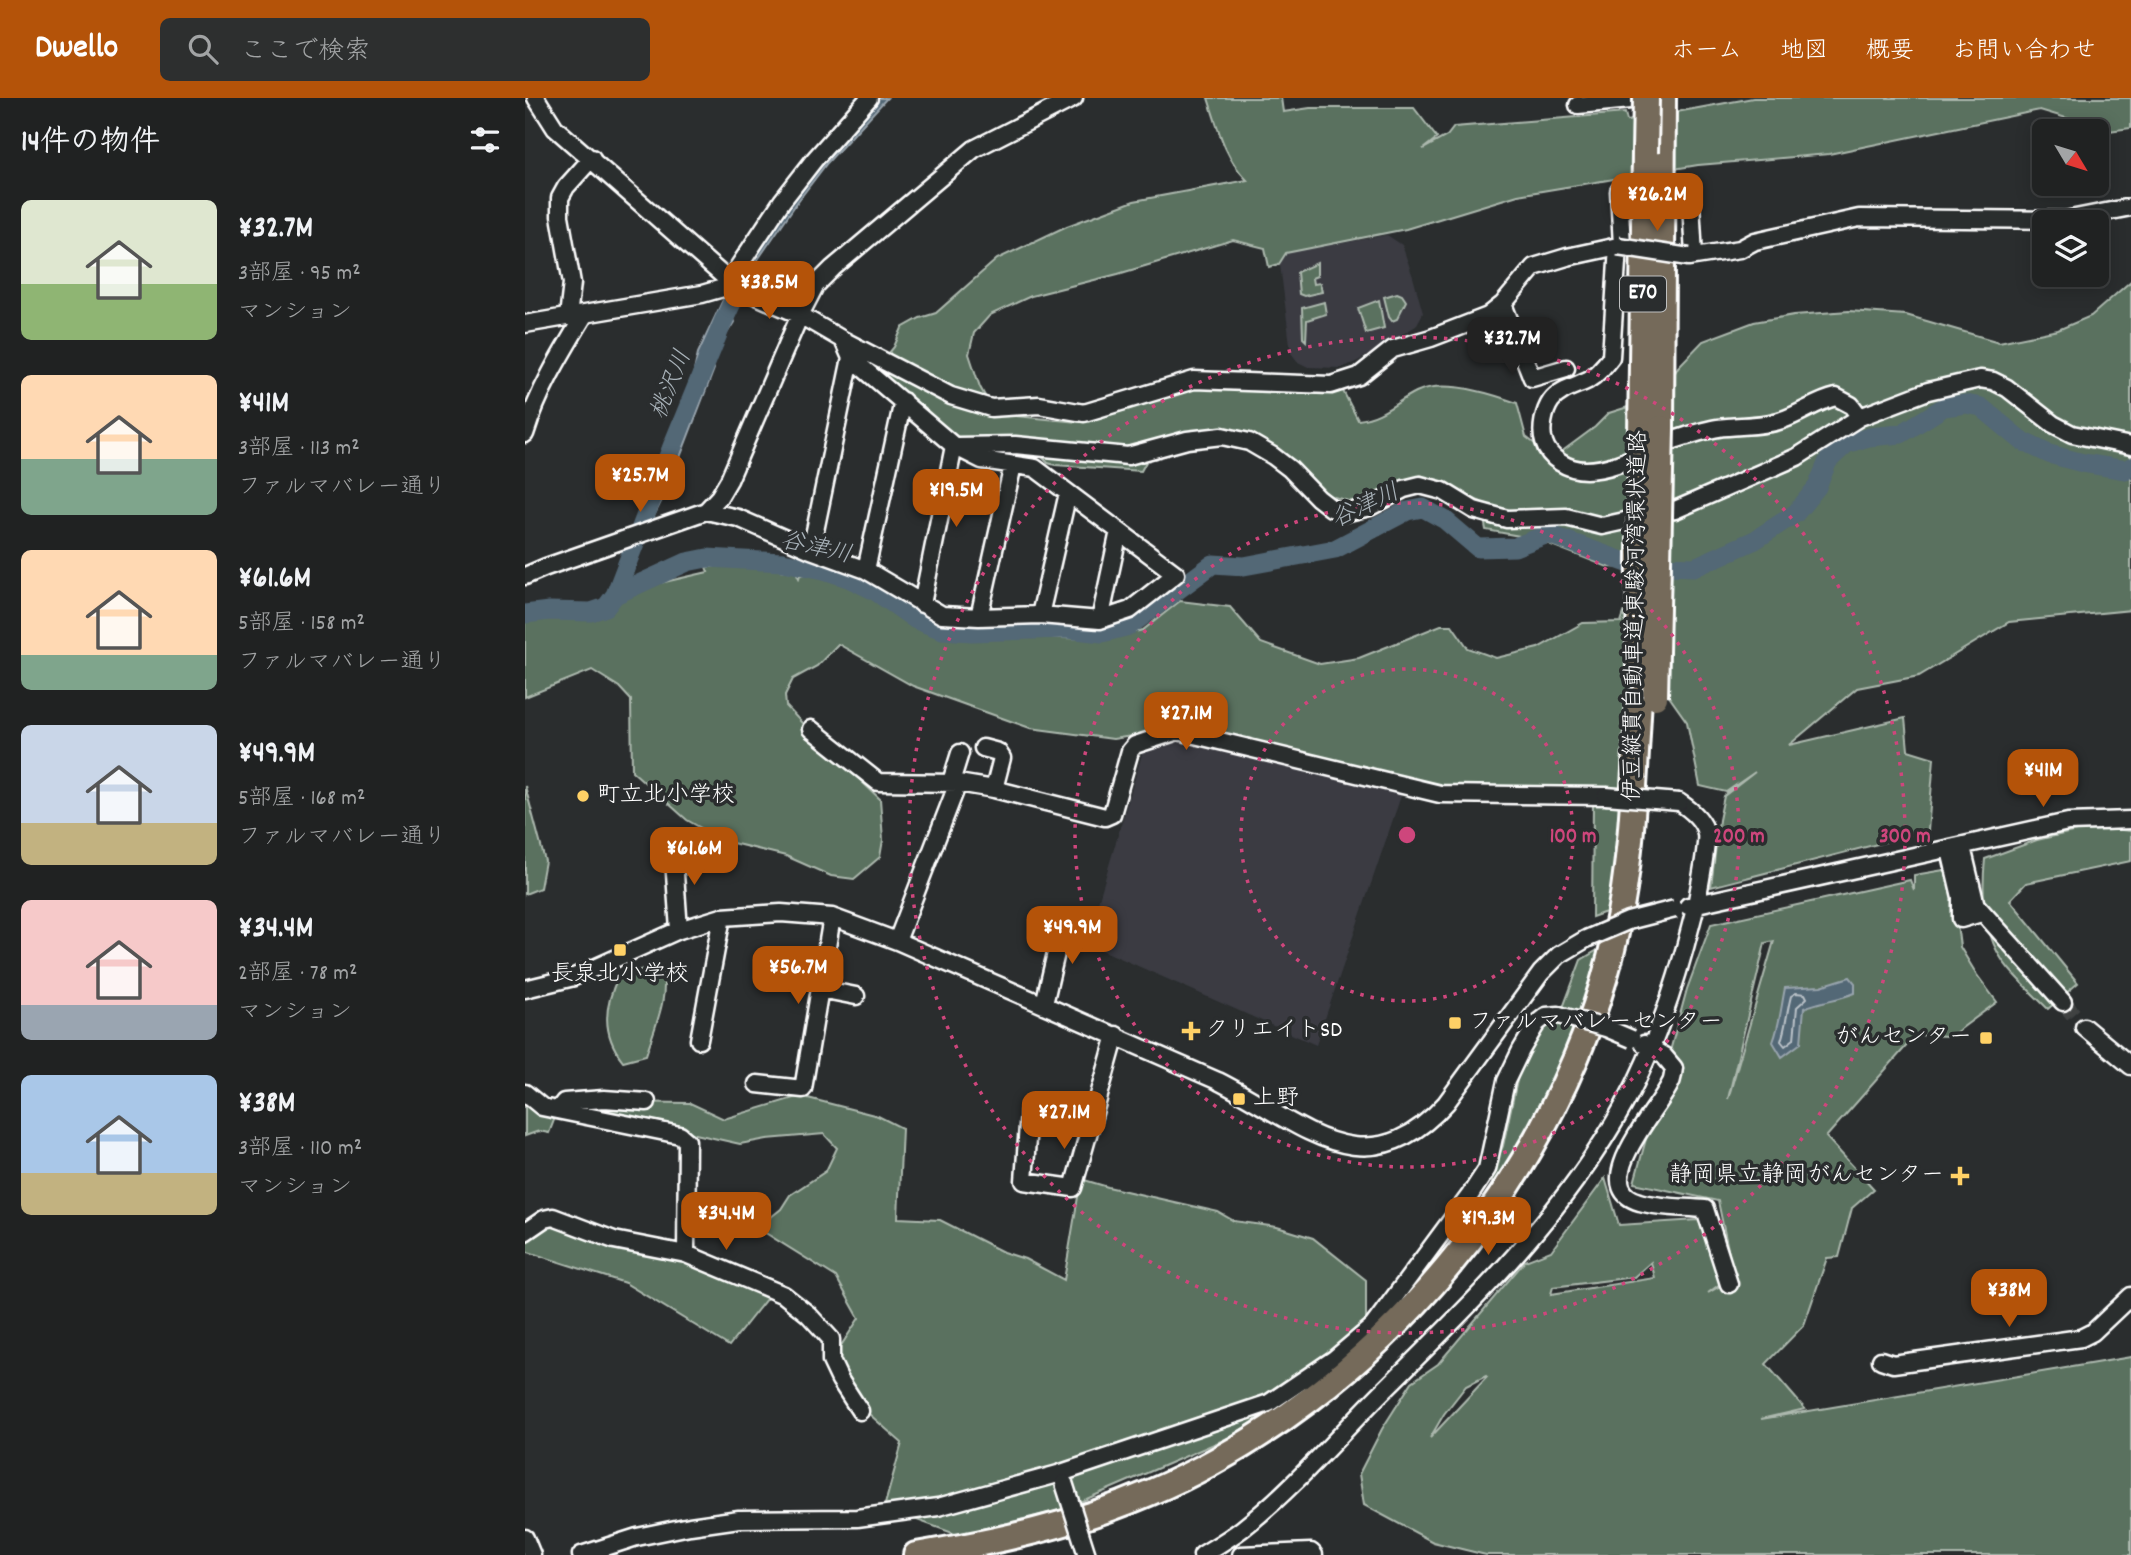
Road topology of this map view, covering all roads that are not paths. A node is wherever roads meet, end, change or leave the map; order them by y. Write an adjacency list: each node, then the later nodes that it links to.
1 (536, 98): 8 (street)
2 (869, 98): 14 (street)
3 (1074, 98): 17 (street)
4 (1661, 98): 5 (street); 7 (highway, 伊豆縦貫自動車道;東駿河湾環状道路 / E70)
5 (1635, 99): 6 (street); 7 (highway, 伊豆縦貫自動車道;東駿河湾環状道路 / E70, bridge)
6 (1578, 105)
7 (1653, 152): 39 (highway, 伊豆縦貫自動車道;東駿河湾環状道路 / E70, bridge)
8 (592, 158): 14 (street); 18 (street)
9 (1690, 185): 13 (street)
10 (1619, 191): 12 (street)
11 (2131, 206): 13 (street)
12 (1620, 246): 13 (street, bridge); 15 (street); 24 (street)
13 (1692, 257)
14 (729, 281): 16 (street); 17 (street)
15 (1503, 304): 20 (street); 22 (street)
16 (585, 314): 18 (street); 25 (street)
17 (800, 315): 20 (street); 30 (street)
18 (568, 317): 19 (street)
19 (525, 324)
20 (843, 340): 21 (street)
21 (851, 358): 23 (street); 32 (street)
22 (1566, 368)
23 (903, 401): 26 (street); 33 (street)
24 (1860, 417): 26 (street); 27 (street)
25 (525, 434)
26 (954, 446): 28 (street); 35 (street)
27 (2131, 446)
28 (1013, 465): 29 (street); 37 (street)
29 (1068, 493): 31 (street); 36 (street)
30 (706, 510): 32 (street); 34 (street)
31 (1119, 531): 38 (street); 38 (street)
32 (811, 550): 33 (street)
33 (866, 570): 35 (street)
34 (525, 576)
35 (922, 604): 37 (street)
36 (1040, 615): 37 (street); 38 (street)
37 (979, 617)
38 (1100, 620)
39 (1647, 698): 79 (highway, 伊豆縦貫自動車道;東駿河湾環状道路 / E70); 83 (highway, 伊豆縦貫自動車道;東駿河湾環状道路 / E70)
40 (811, 729): 43 (street)
41 (983, 748): 44 (street)
42 (960, 753): 43 (street)
43 (955, 782): 44 (street); 54 (street)
44 (994, 789): 48 (street, bridge)
45 (2131, 820): 47 (street)
46 (673, 846): 53 (street)
47 (1956, 848): 48 (street); 49 (street); 49 (street)
48 (1697, 904): 61 (street, bridge); 64 (street)
49 (1977, 910): 58 (street)
50 (722, 917): 51 (street); 53 (street); 63 (street)
51 (832, 918): 54 (street); 56 (street)
52 (1064, 919): 59 (street)
53 (679, 930): 55 (street)
54 (897, 941): 59 (street)
55 (525, 989)
56 (820, 989): 57 (street); 67 (street)
57 (856, 996)
58 (2063, 1002)
59 (1044, 1004): 62 (street)
60 (2084, 1027): 66 (street)
61 (1498, 1032): 62 (street); 65 (street)
62 (1116, 1035): 71 (street)
63 (699, 1040)
64 (1651, 1047): 65 (street, bridge); 74 (street); 87 (street)
65 (1521, 1049): 78 (street)
66 (2128, 1058)
67 (757, 1084)
68 (525, 1093): 70 (street)
69 (646, 1102): 70 (street)
70 (558, 1110): 73 (street)
71 (1092, 1122): 71 (street)
72 (525, 1232): 73 (street)
73 (686, 1254): 77 (street)
74 (1729, 1284)
75 (2131, 1296): 76 (street)
76 (1881, 1360)
77 (860, 1411)
78 (1061, 1478): 82 (street); 86 (street, bridge)
79 (1063, 1533): 84 (highway, 伊豆縦貫自動車道;東駿河湾環状道路 / E70); 85 (highway)
80 (525, 1538): 81 (street)
81 (532, 1555)
82 (581, 1555)
83 (916, 1555)
84 (966, 1555)
85 (997, 1555)
86 (1087, 1555)
87 (1202, 1555)
88 (1241, 1555): 89 (street)
89 (1314, 1555)

